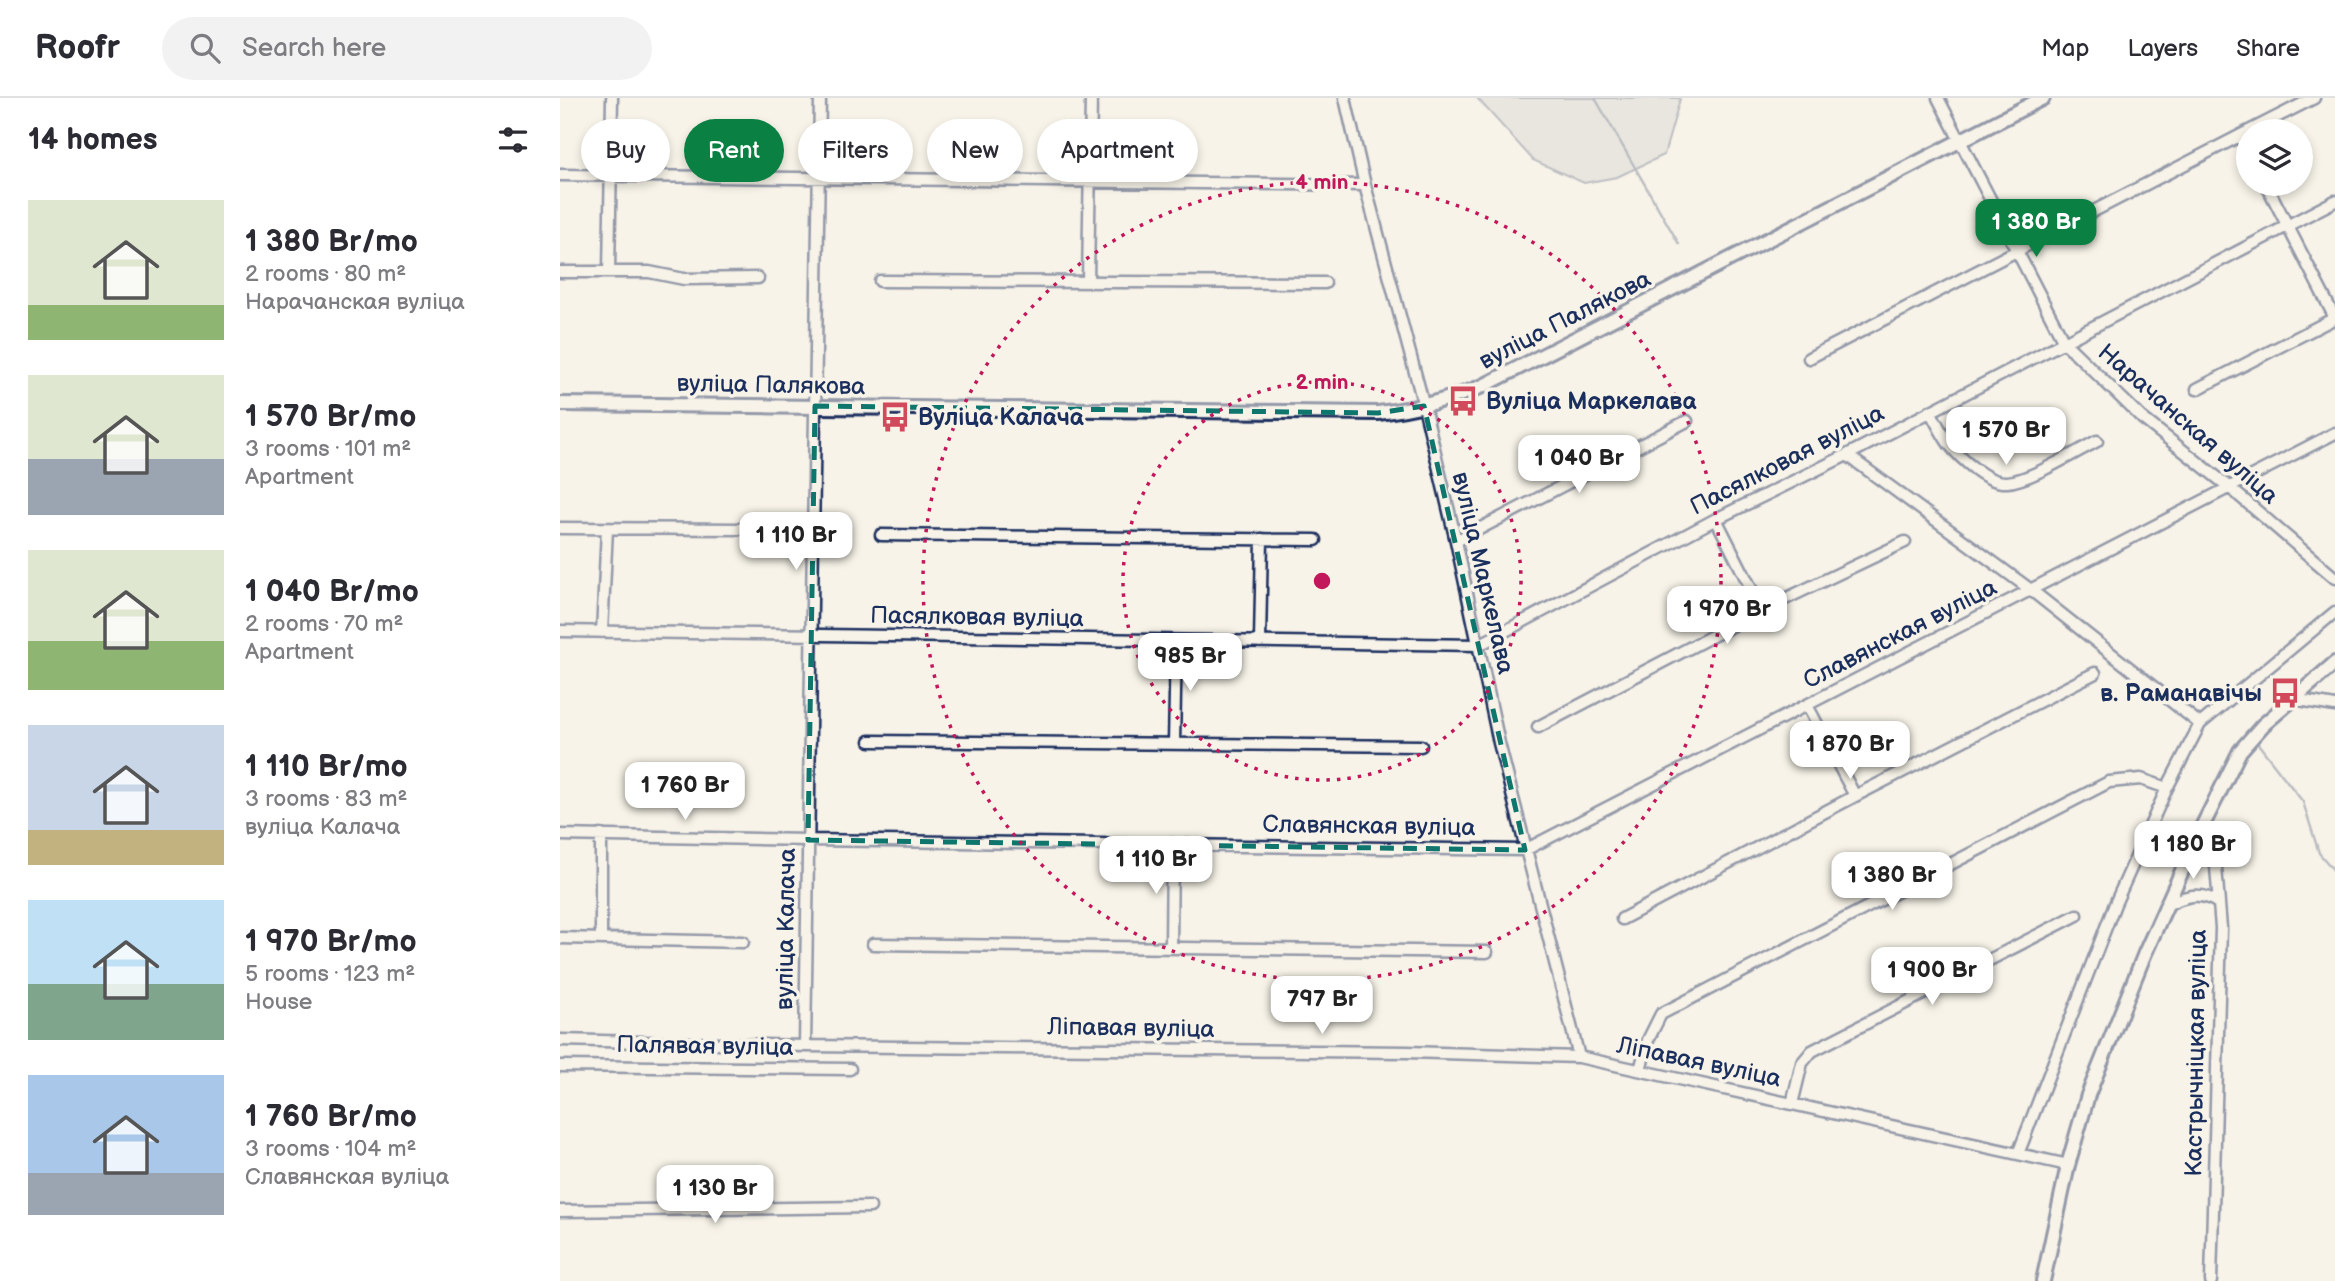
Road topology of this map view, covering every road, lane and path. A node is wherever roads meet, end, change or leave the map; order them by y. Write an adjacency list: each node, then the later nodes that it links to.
1 (612, 98): 8 (street)
2 (820, 98): 9 (street, вуліца Калача)
3 (1091, 98): 10 (street)
4 (1345, 98): 24 (street, вуліца Маркелава)
5 (1938, 98): 13 (street, Нарачанская вуліца)
6 (2043, 98): 13 (street, вуліца Палякова)
7 (2314, 98): 11 (street)
8 (611, 119)
9 (820, 119)
10 (1091, 119)
11 (2273, 119)
12 (2236, 138): 28 (street)
13 (1960, 140): 28 (street, Нарачанская вуліца); 41 (street, вуліца Палякова)
14 (560, 175): 15 (street)
15 (581, 175)
16 (670, 176): 17 (street)
17 (798, 177)
18 (913, 178): 19 (street)
19 (1037, 179)
20 (610, 182): 30 (street)
21 (819, 182): 40 (street, вуліца Калача)
22 (1090, 182): 33 (street)
23 (1198, 182): 24 (street)
24 (1365, 184): 41 (street, вуліца Маркелава)
25 (2272, 196): 27 (street)
26 (2335, 201): 27 (street, Пасялковая вуліца)
27 (2288, 226): 35 (street); 36 (street, Пасялковая вуліца)
28 (2017, 251): 36 (street, Нарачанская вуліца); 37 (street)
29 (560, 272): 30 (street)
30 (608, 272): 31 (street)
31 (758, 278)
32 (880, 281): 33 (street)
33 (1088, 282): 34 (street)
34 (1325, 283)
35 (2335, 318): 38 (street)
36 (2064, 342): 42 (street, Пасялковая вуліца); 47 (street, Нарачанская вуліца)
37 (1809, 358)
38 (2197, 389)
39 (560, 404): 40 (street, вуліца Палякова)
40 (815, 406): 41 (street, вуліца Палякова); 63 (street, вуліца Калача)
41 (1424, 406): 55 (street, вуліца Маркелава)
42 (1930, 411): 45 (street); 46 (street, Пасялковая вуліца)
43 (1687, 421): 55 (street)
44 (2335, 433): 47 (street, Славянская вуліца)
45 (2096, 441)
46 (1847, 455): 48 (street, Пасялковая вуліца); 58 (street)
47 (2229, 487): 57 (street, Нарачанская вуліца); 58 (street, Славянская вуліца)
48 (1716, 519): 59 (street); 66 (street, Пасялковая вуліца)
49 (560, 528): 50 (street)
50 (607, 529): 51 (street); 62 (street)
51 (745, 530)
52 (881, 535): 53 (street)
53 (1262, 539): 54 (street); 65 (street)
54 (1315, 540)
55 (1456, 541): 66 (street, вуліца Маркелава)
56 (1905, 542): 59 (street)
57 (2335, 578)
58 (2031, 590): 70 (street, Славянская вуліца); 72 (street)
59 (1762, 610): 73 (street)
60 (2335, 612): 72 (street)
61 (560, 631): 62 (street, Пасялковая вуліца)
62 (602, 632): 63 (street, Пасялковая вуліца)
63 (811, 636): 64 (street, Пасялковая вуліца); 82 (street, вуліца Калача)
64 (1176, 641): 65 (street, Пасялковая вуліца); 75 (street)
65 (1260, 642): 66 (street, Пасялковая вуліца)
66 (1479, 645): 84 (street, вуліца Маркелава)
67 (2335, 663): 69 (street)
68 (2095, 673): 78 (street)
69 (2295, 696): 71 (street); 79 (street)
70 (1807, 705): 78 (street); 84 (street, Славянская вуліца)
71 (2335, 706)
72 (2200, 724): 77 (street)
73 (1538, 727)
74 (870, 741): 75 (street)
75 (1174, 744): 76 (street)
76 (1421, 746)
77 (2167, 788): 100 (street); 102 (street)
78 (1855, 796): 88 (street)
79 (2200, 831): 85 (street, Кастрычніцкая вуліца); 86 (street)
80 (560, 835): 81 (street, Славянская вуліца)
81 (601, 835): 82 (street, Славянская вуліца); 90 (street)
82 (808, 840): 83 (street, Славянская вуліца); 96 (street, вуліца Калача)
83 (1171, 844): 84 (street, Славянская вуліца); 93 (street)
84 (1525, 850): 97 (street, вуліца Маркелава)
85 (2219, 904): 86 (street); 107 (street, Кастрычніцкая вуліца)
86 (2165, 906): 103 (street)
87 (2077, 915): 101 (street)
88 (1622, 919)
89 (560, 939): 90 (street)
90 (601, 939): 91 (street)
91 (743, 942)
92 (873, 944): 93 (street)
93 (1171, 948): 94 (street)
94 (1487, 952)
95 (560, 1040): 96 (street, Ліпавая вуліца)
96 (805, 1046): 97 (street, Ліпавая вуліца)
97 (1579, 1057): 100 (street, Ліпавая вуліца)
98 (560, 1066): 99 (street, Палявая вуліца)
99 (850, 1069)
100 (1640, 1070): 101 (street, Ліпавая вуліца)
101 (1792, 1104): 102 (street, Ліпавая вуліца)
102 (2018, 1154): 103 (street, Ліпавая вуліца)
103 (2068, 1165): 106 (street)
104 (870, 1207): 105 (street)
105 (560, 1211)
106 (2043, 1281)
107 (2211, 1281)

